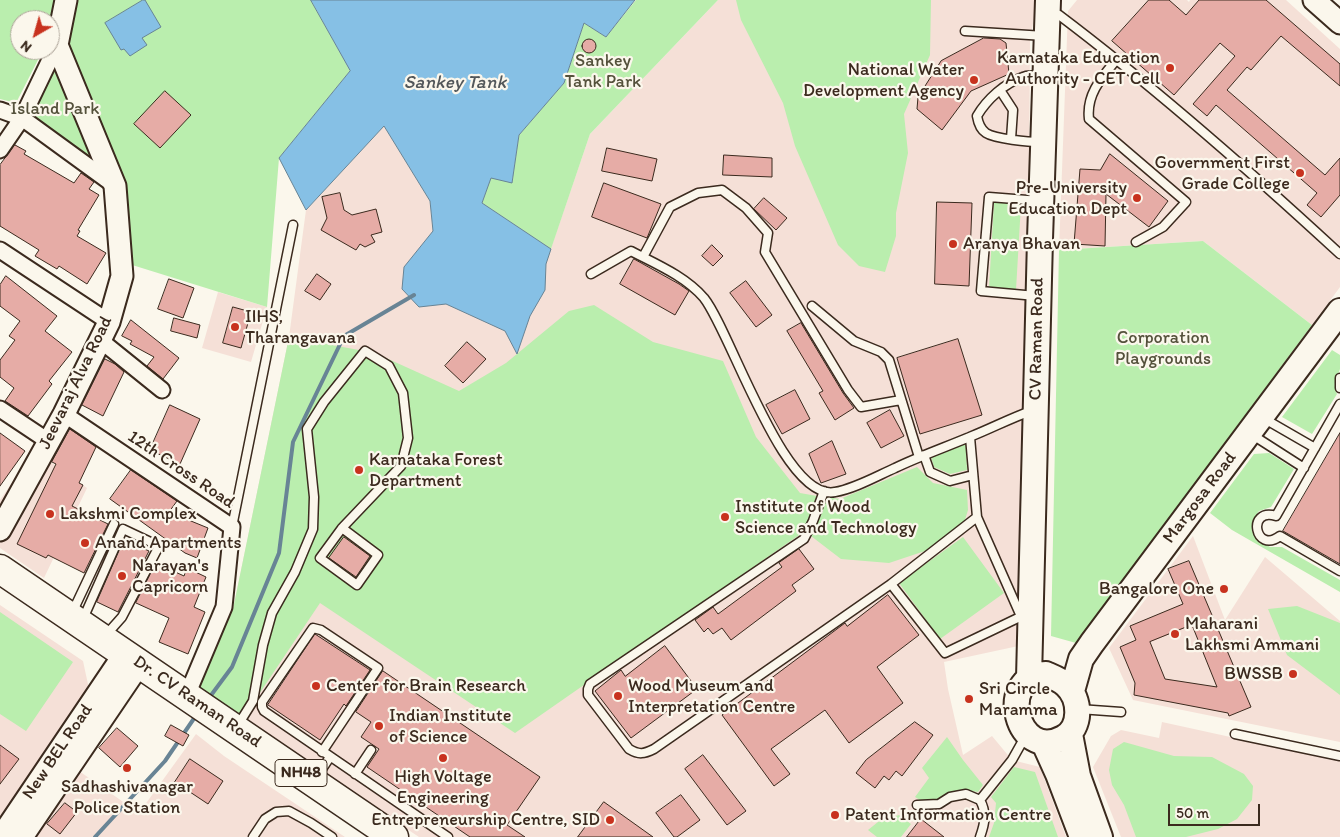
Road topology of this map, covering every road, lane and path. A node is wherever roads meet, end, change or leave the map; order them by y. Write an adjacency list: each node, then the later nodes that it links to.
1 (66, 0): 5 (street)
2 (1322, 3): 4 (street)
3 (1051, 13): 6 (lane); 8 (lane); 10 (main road, CV Raman Road); 57 (main road, CV Raman Road)
4 (1340, 24)
5 (60, 30)
6 (965, 31)
7 (60, 52): 17 (street, Jeevaraj Alva Road)
8 (1117, 59): 20 (lane); 22 (lane)
9 (50, 60): 13 (street)
10 (1039, 76): 11 (lane); 15 (main road, CV Raman Road)
11 (1000, 90): 14 (lane); 14 (lane)
12 (0, 110): 13 (street)
13 (22, 118): 16 (street); 17 (street)
14 (1011, 139): 15 (lane)
15 (1034, 142): 18 (main road, CV Raman Road)
16 (0, 150)
17 (115, 186): 28 (street, Jeevaraj Alva Road)
18 (1041, 201): 25 (main road, CV Raman Road); 25 (lane)
19 (293, 225): 47 (lane)
20 (1136, 242)
21 (0, 250): 28 (street)
22 (1340, 254)
23 (643, 257): 24 (lane); 32 (lane); 44 (lane)
24 (591, 274)
25 (1038, 296): 35 (main road, CV Raman Road)
26 (812, 306): 32 (lane)
27 (1340, 311): 37 (main road, Margosa Road)
28 (105, 331): 31 (street); 36 (street, Jeevaraj Alva Road)
29 (1340, 378): 30 (lane)
30 (1340, 388)
31 (162, 390)
32 (901, 400): 41 (lane)
33 (1340, 404): 40 (lane)
34 (0, 409): 39 (street)
35 (1036, 410): 38 (lane); 55 (main road, CV Raman Road)
36 (64, 414): 39 (street, Jeevaraj Alva Road); 47 (street, 12th Cross Road)
37 (1255, 425): 40 (lane); 42 (lane); 58 (main road, Margosa Road)
38 (970, 437): 41 (lane); 43 (lane)
39 (48, 441): 49 (street, Jeevaraj Alva Road)
40 (1315, 448): 42 (lane)
41 (921, 456): 43 (lane); 44 (lane)
42 (1304, 468): 51 (lane)
43 (973, 475): 45 (lane)
44 (824, 491): 52 (lane)
45 (977, 517): 52 (lane); 55 (lane)
46 (114, 524): 54 (lane)
47 (232, 527): 59 (street, 12th Cross Road)
48 (342, 528): 48 (lane); 61 (lane)
49 (0, 530)
50 (0, 569): 54 (highway, Dr. CV Raman Road / NH48)
51 (1340, 571)
52 (892, 584): 55 (lane)
53 (0, 586): 56 (highway, Dr. CV Raman Road / NH48)
54 (76, 620): 56 (highway, Dr. CV Raman Road / NH48); 56 (lane)
55 (1025, 626): 57 (main road, CV Raman Road)
56 (123, 660): 59 (highway, Dr. CV Raman Road / NH48); 73 (street, New BEL Road); 74 (street, New BEL Road)
57 (1037, 676): 58 (main road); 64 (main road)
58 (1074, 700): 60 (lane); 62 (main road)
59 (196, 709): 61 (highway, Dr. CV Raman Road / NH48); 77 (highway, Dr. CV Raman Road / NH48)
60 (1121, 712)
61 (235, 728): 70 (highway, Dr. CV Raman Road / NH48)
62 (1070, 734): 64 (main road); 82 (main road)
63 (1235, 734): 67 (lane)
64 (1037, 740): 71 (lane); 81 (main road)
65 (370, 750): 69 (lane)
66 (322, 752): 66 (lane); 68 (lane)
67 (1340, 756)
68 (330, 757): 69 (lane); 70 (lane)
69 (355, 774): 79 (lane)
70 (313, 782): 78 (highway, Dr. CV Raman Road / NH48)
71 (980, 800): 72 (lane); 80 (lane)
72 (917, 805)
73 (1, 837)
74 (22, 837)
75 (253, 837): 76 (lane)
76 (332, 837)
77 (371, 837)
78 (394, 837)
79 (448, 837)
80 (980, 837)
81 (1082, 837)
82 (1100, 837)

